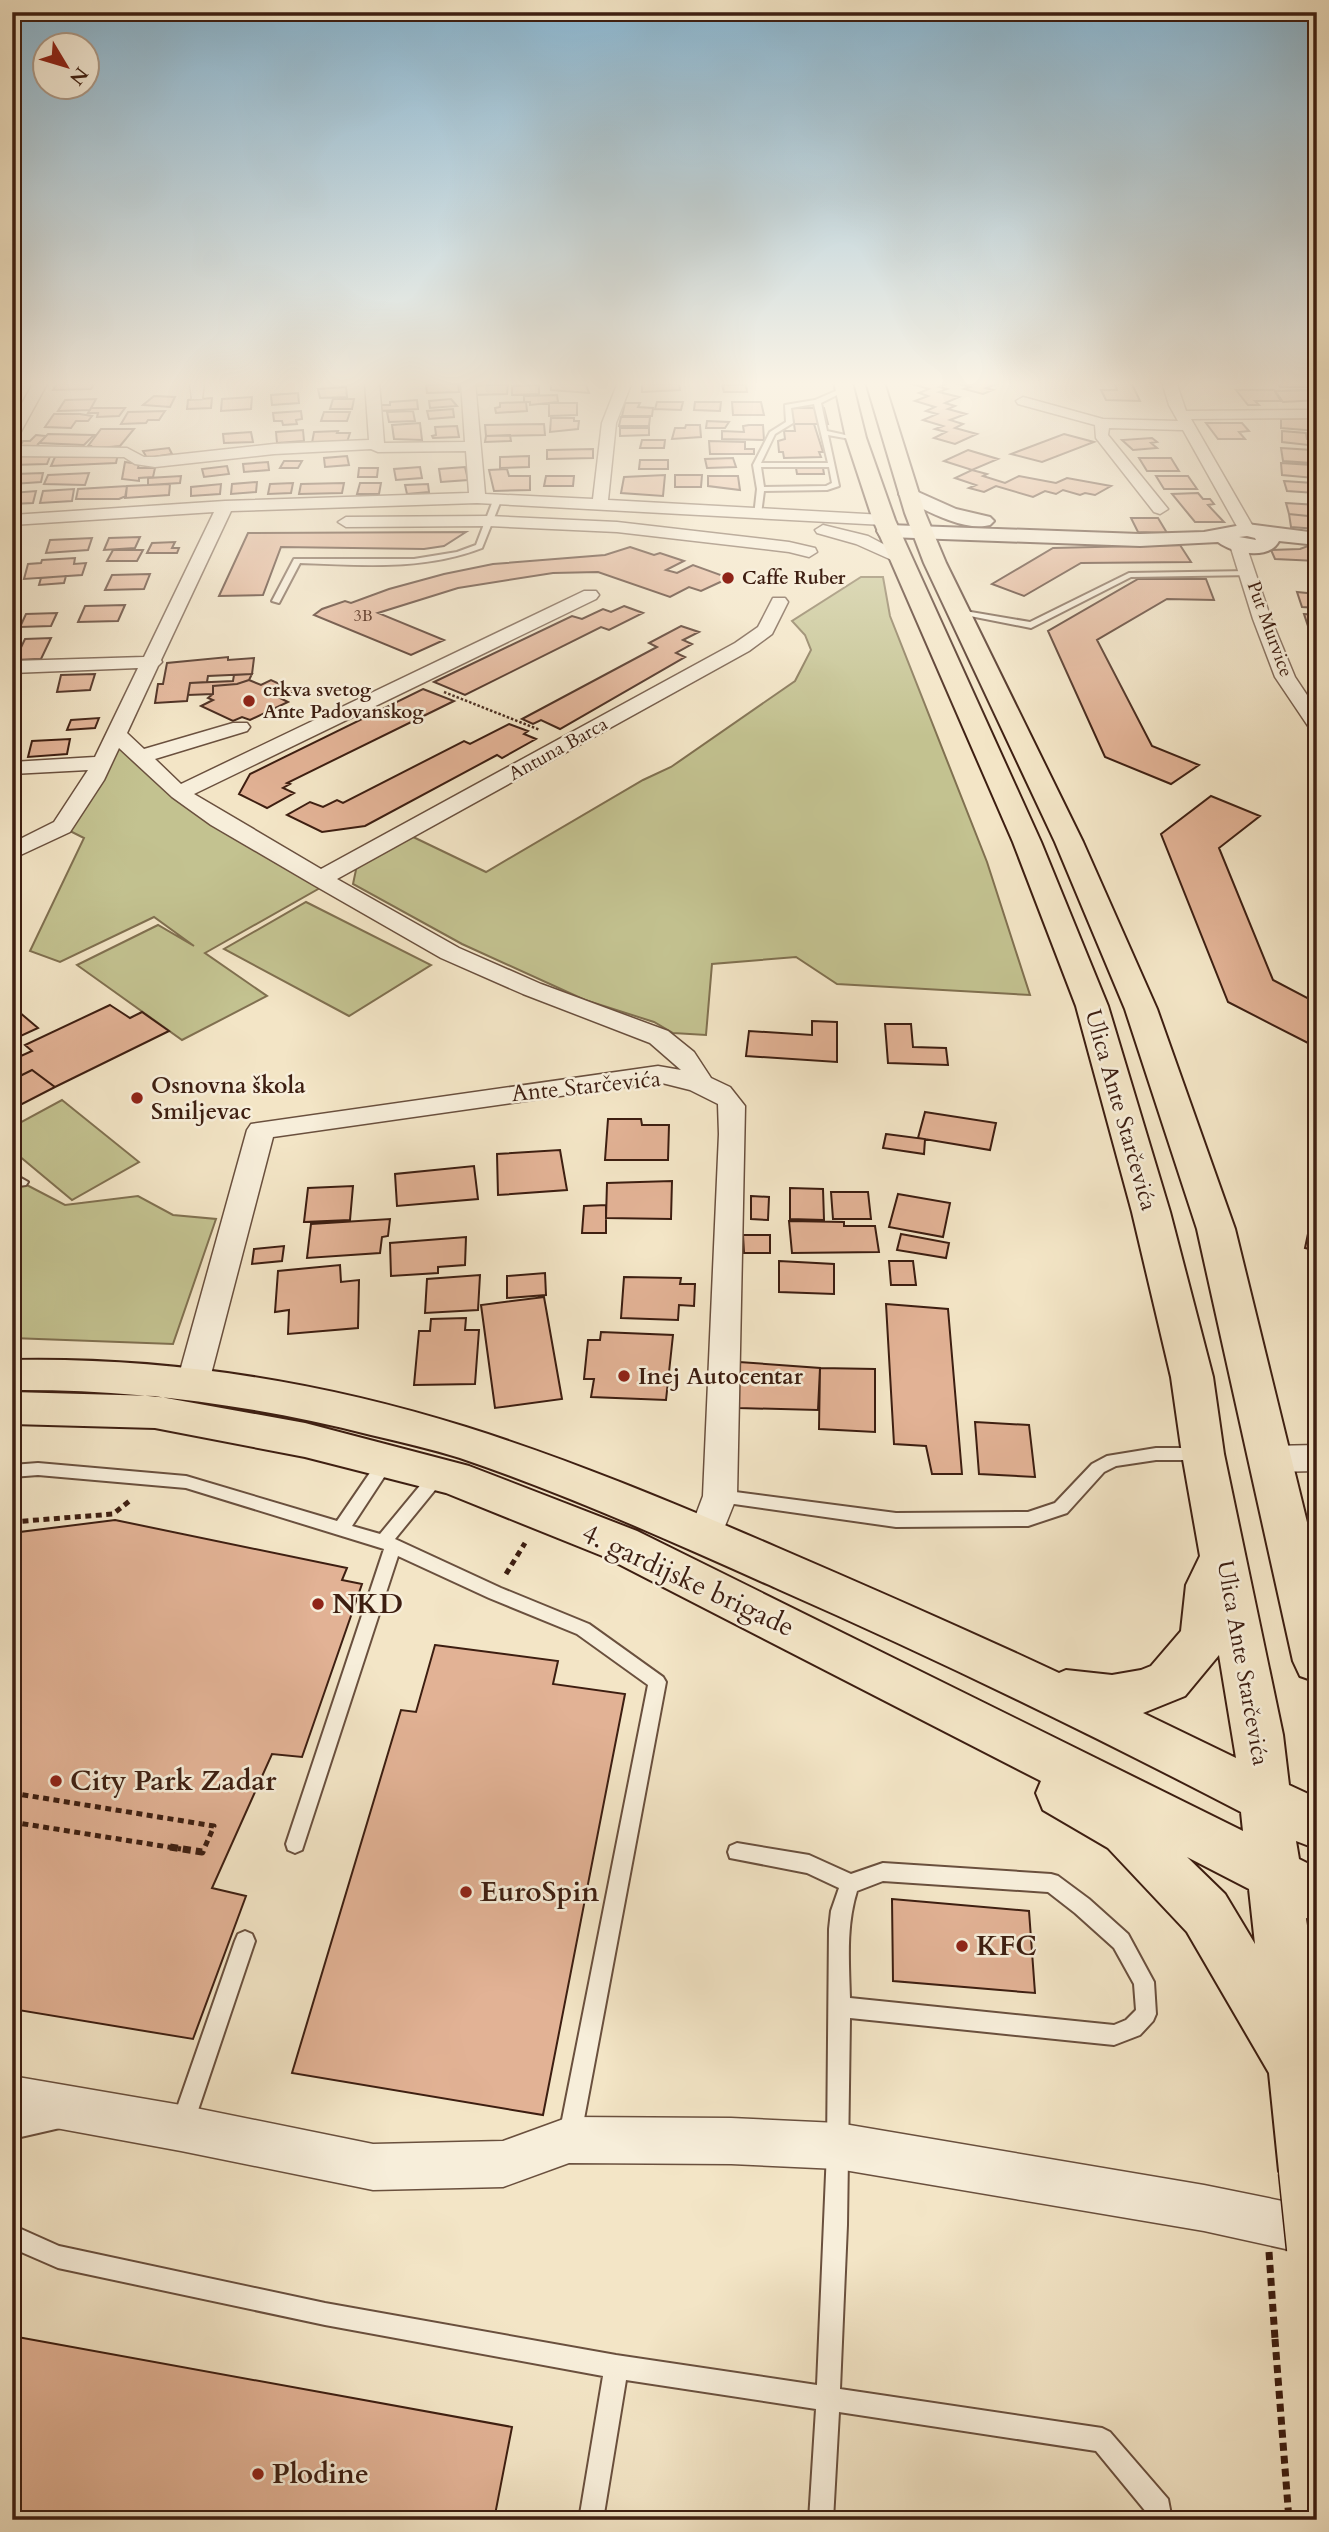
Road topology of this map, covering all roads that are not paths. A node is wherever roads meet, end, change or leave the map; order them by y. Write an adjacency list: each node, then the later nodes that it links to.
1 (444, 500): 15 (street)
2 (497, 500): 17 (lane)
3 (535, 500): 12 (street)
4 (600, 500): 12 (street)
5 (759, 500): 14 (lane)
6 (862, 500): 19 (street)
7 (879, 500): 22 (main road, Ulica Ante Starčevića)
8 (911, 500): 23 (main road, Ulica Ante Starčevića)
9 (922, 500): 21 (main road)
10 (1153, 500): 13 (street)
11 (1229, 500): 24 (street)
12 (600, 504): 14 (street); 19 (street)
13 (1160, 509)
14 (757, 514): 19 (street)
15 (220, 515): 16 (street); 20 (street); 32 (street)
16 (12, 520)
17 (489, 521): 18 (street); 26 (street); 29 (lane)
18 (327, 522)
19 (808, 522): 22 (street); 22 (street)
20 (238, 523)
21 (1012, 532): 23 (main road); 23 (main road); 24 (main road)
22 (891, 536): 23 (main road); 47 (main road, Ulica Ante Starčevića)
23 (926, 539): 31 (main road, Ulica Ante Starčevića)
24 (1250, 539): 25 (main road); 27 (street, Put Murvice)
25 (1312, 539)
26 (809, 552)
27 (1248, 570): 31 (lane); 34 (street, Put Murvice)
28 (590, 594): 40 (street)
29 (276, 601)
30 (779, 601): 42 (street, Antuna Barca)
31 (959, 613): 49 (main road, Ulica Ante Starčevića)
32 (153, 662): 33 (street); 36 (street)
33 (12, 667)
34 (1317, 724)
35 (240, 727): 37 (street)
36 (117, 735): 37 (street); 38 (street)
37 (141, 757): 40 (street)
38 (103, 762): 39 (street); 41 (street)
39 (12, 768)
40 (179, 793): 42 (street)
41 (12, 852)
42 (320, 879): 43 (street)
43 (697, 1082): 45 (street, Ante Starčevića); 53 (street, Ante Starčevića)
44 (12, 1375): 45 (main road, 4. gardijske brigade)
45 (193, 1381): 53 (main road, 4. gardijske brigade)
46 (12, 1408): 50 (main road, 4. gardijske brigade)
47 (1203, 1454): 53 (lane); 56 (main road, Ulica Ante Starčevića)
48 (1317, 1458): 49 (street)
49 (1270, 1459): 57 (main road, Ulica Ante Starčevića)
50 (387, 1461): 52 (main road, 4. gardijske brigade); 54 (lane)
51 (12, 1471): 54 (lane)
52 (438, 1474): 55 (lane); 59 (main road, 4. gardijske brigade)
53 (712, 1516): 58 (main road, 4. gardijske brigade)
54 (340, 1530): 55 (lane)
55 (388, 1544): 62 (lane); 73 (lane)
56 (1223, 1556): 58 (main road); 60 (main road, Ulica Ante Starčevića)
57 (1317, 1661)
58 (1045, 1690): 60 (main road, 4. gardijske brigade)
59 (989, 1730): 65 (main road, 4. gardijske brigade); 68 (main road)
60 (1265, 1799): 61 (main road, 4. gardijske brigade); 65 (main road, Ulica Ante Starčevića)
61 (1317, 1825)
62 (295, 1844)
63 (737, 1852): 64 (lane)
64 (850, 1884): 67 (lane); 67 (lane)
65 (1296, 1885): 68 (main road, Ulica Ante Starčevića)
66 (244, 1941): 72 (lane)
67 (841, 2007): 74 (lane)
68 (1297, 2067): 77 (main road, Ulica Ante Starčevića, bridge)
69 (12, 2098): 70 (street)
70 (96, 2112): 71 (lane); 72 (street)
71 (12, 2128)
72 (181, 2128): 73 (street)
73 (569, 2140): 74 (street)
74 (838, 2146): 75 (street); 79 (lane)
75 (1317, 2232)
76 (12, 2235): 78 (lane)
77 (1317, 2248)
78 (616, 2367): 79 (lane); 80 (lane)
79 (829, 2399): 81 (lane); 82 (lane)
80 (591, 2520)
81 (821, 2520)
82 (1160, 2520)

